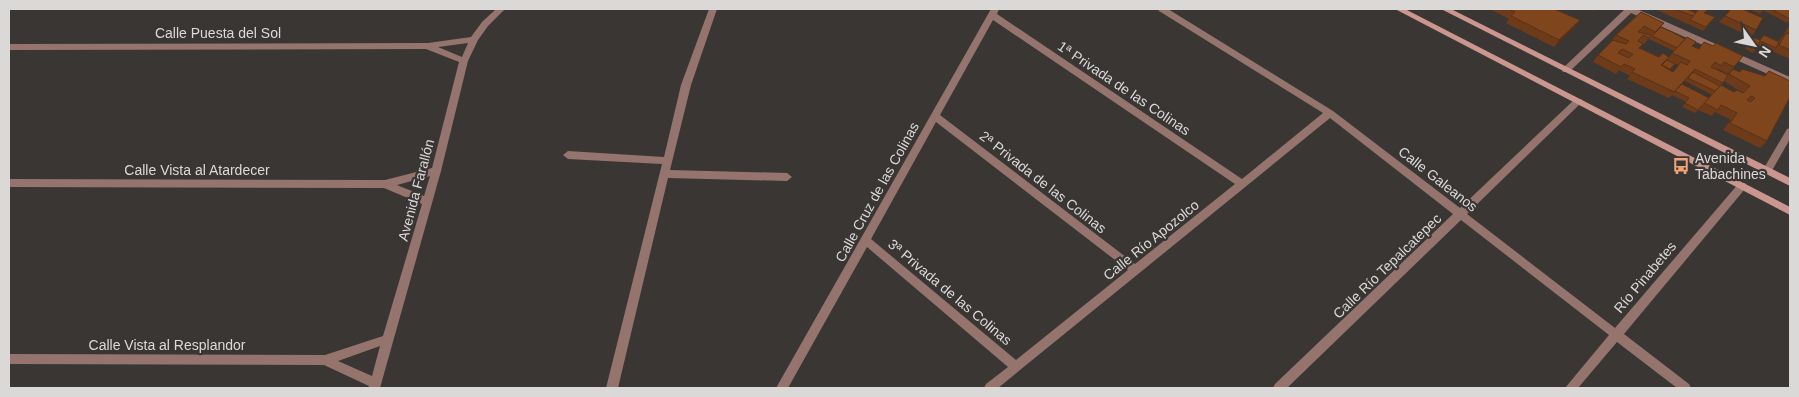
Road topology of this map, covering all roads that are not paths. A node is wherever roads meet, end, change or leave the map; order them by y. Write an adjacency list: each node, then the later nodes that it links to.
1 (501, 9): 8 (street, Avenida Farallón)
2 (713, 9): 19 (street)
3 (1162, 9): 15 (street, Calle Galeanos)
4 (1399, 9): 14 (street)
5 (1445, 9): 12 (street)
6 (1630, 9): 12 (street); 13 (street)
7 (993, 12): 16 (street, Calle Cruz de las Colinas); 27 (street, 1ª Privada de las Colinas)
8 (474, 39): 9 (street, Calle Puesta del Sol); 11 (street, Avenida Farallón)
9 (428, 46): 10 (street, Calle Puesta del Sol); 11 (street, Calle Puesta del Sol)
10 (9, 47)
11 (464, 61): 20 (street, Avenida Farallón)
12 (1566, 70): 21 (street)
13 (1790, 81)
14 (1578, 101): 28 (street); 31 (street, Calle Río Tepalcatepec)
15 (1330, 113): 27 (street, Calle Río Apozolco); 31 (street, Calle Galeanos)
16 (935, 116): 32 (street, Calle Cruz de las Colinas); 33 (street, 2ª Privada de las Colinas)
17 (1790, 131): 21 (street)
18 (568, 155): 19 (street)
19 (668, 161): 22 (street)
20 (436, 171): 26 (street, Calle Vista al Atardecer); 29 (street, Avenida Farallón)
21 (1767, 171): 24 (street)
22 (665, 174): 23 (street); 40 (street)
23 (786, 177)
24 (1790, 182)
25 (9, 183): 26 (street, Calle Vista al Atardecer)
26 (386, 184): 29 (street, Calle Vista al Atardecer)
27 (1242, 184): 33 (street, Calle Río Apozolco)
28 (1742, 186): 30 (street); 34 (street, Río Pinabetes)
29 (428, 202): 35 (street, Avenida Farallón)
30 (1790, 211)
31 (1461, 214): 34 (street, Calle Galeanos); 43 (street, Calle Río Tepalcatepec)
32 (866, 240): 38 (street, 3ª Privada de las Colinas); 41 (street, Calle Cruz de las Colinas)
33 (1135, 270): 38 (street, Calle Río Apozolco)
34 (1616, 335): 44 (street, Río Pinabetes); 45 (street, Calle Galeanos)
35 (388, 339): 37 (street, Calle Vista al Resplandor); 39 (street, Avenida Farallón)
36 (9, 359): 37 (street, Calle Vista al Resplandor)
37 (325, 360): 39 (street, Calle Vista al Resplandor)
38 (1016, 367): 42 (street, Calle Río Apozolco)
39 (375, 386)
40 (612, 388)
41 (782, 388)
42 (990, 388)
43 (1279, 388)
44 (1571, 388)
45 (1685, 388)

